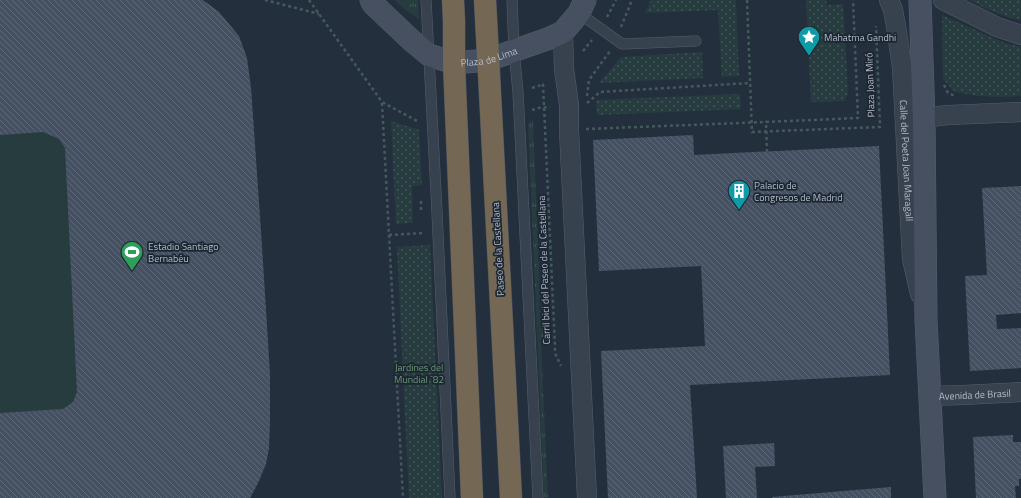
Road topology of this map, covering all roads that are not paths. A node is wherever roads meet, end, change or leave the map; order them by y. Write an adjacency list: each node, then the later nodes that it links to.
1 (371, 0): 14 (street, Plaza de Lima)
2 (426, 0): 14 (lane)
3 (453, 0): 16 (highway)
4 (485, 0): 15 (highway, Paseo de la Castellana)
5 (512, 0): 13 (lane)
6 (889, 0): 19 (street, Calle del Poeta Joan Maragall)
7 (920, 0): 18 (street, Calle del Poeta Joan Maragall)
8 (943, 0): 11 (street)
9 (582, 6): 10 (street, Plaza de Lima); 12 (lane)
10 (563, 32): 13 (street, Plaza de Lima); 26 (street)
11 (1021, 35)
12 (696, 41)
13 (514, 51): 15 (street, Plaza de Lima); 25 (lane)
14 (429, 55): 16 (street, Plaza de Lima); 22 (lane)
15 (488, 60): 16 (street, Plaza de Lima); 24 (highway, Paseo de la Castellana)
16 (454, 63): 23 (highway)
17 (1021, 112): 18 (street)
18 (924, 120): 19 (street, Calle del Poeta Joan Maragall)
19 (926, 320): 21 (street, Calle del Poeta Joan Maragall)
20 (1021, 392): 21 (street, Avenida de Brasil)
21 (930, 396): 27 (street, Calle del Poeta Joan Maragall)
22 (450, 498)
23 (472, 498)
24 (511, 498)
25 (538, 498)
26 (587, 498)
27 (935, 498)

